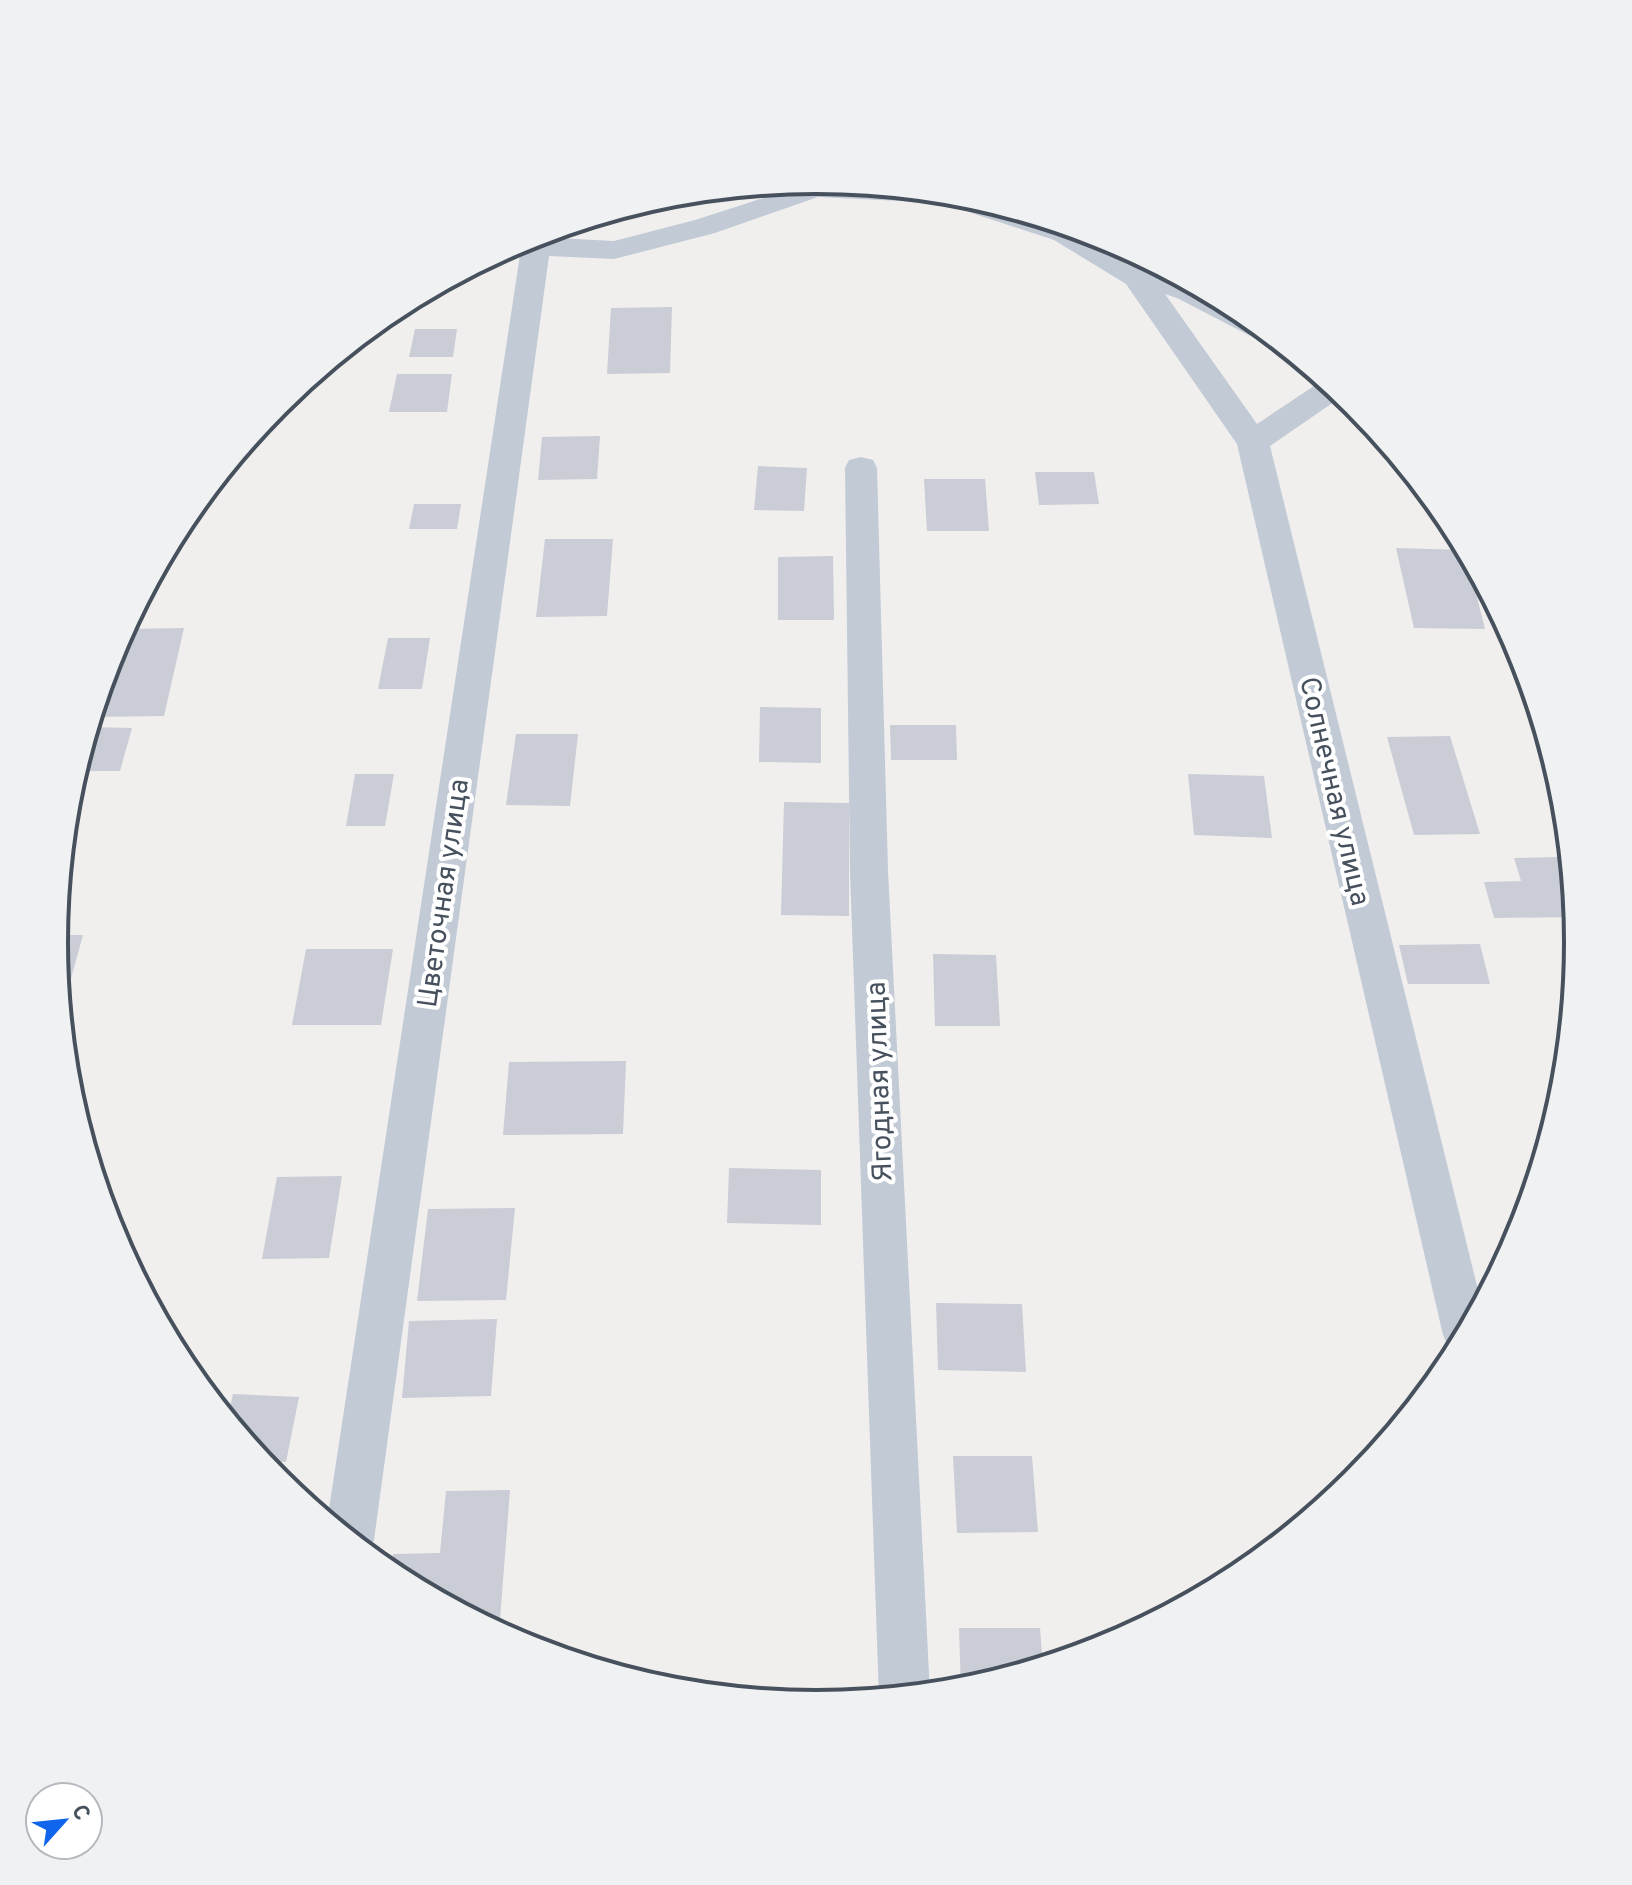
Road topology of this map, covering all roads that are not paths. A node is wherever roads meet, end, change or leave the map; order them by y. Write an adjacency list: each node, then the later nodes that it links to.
1 (797, 195): 3 (street)
2 (1077, 242): 5 (street)
3 (551, 243)
4 (530, 251): 11 (street, Цветочная улица)
5 (1137, 277): 6 (street); 8 (street, Солнечная улица)
6 (1177, 288)
7 (1324, 394): 8 (street)
8 (1253, 442): 10 (street, Солнечная улица)
9 (861, 468): 12 (street, Ягодная улица)
10 (1462, 1320)
11 (351, 1528)
12 (904, 1685)

